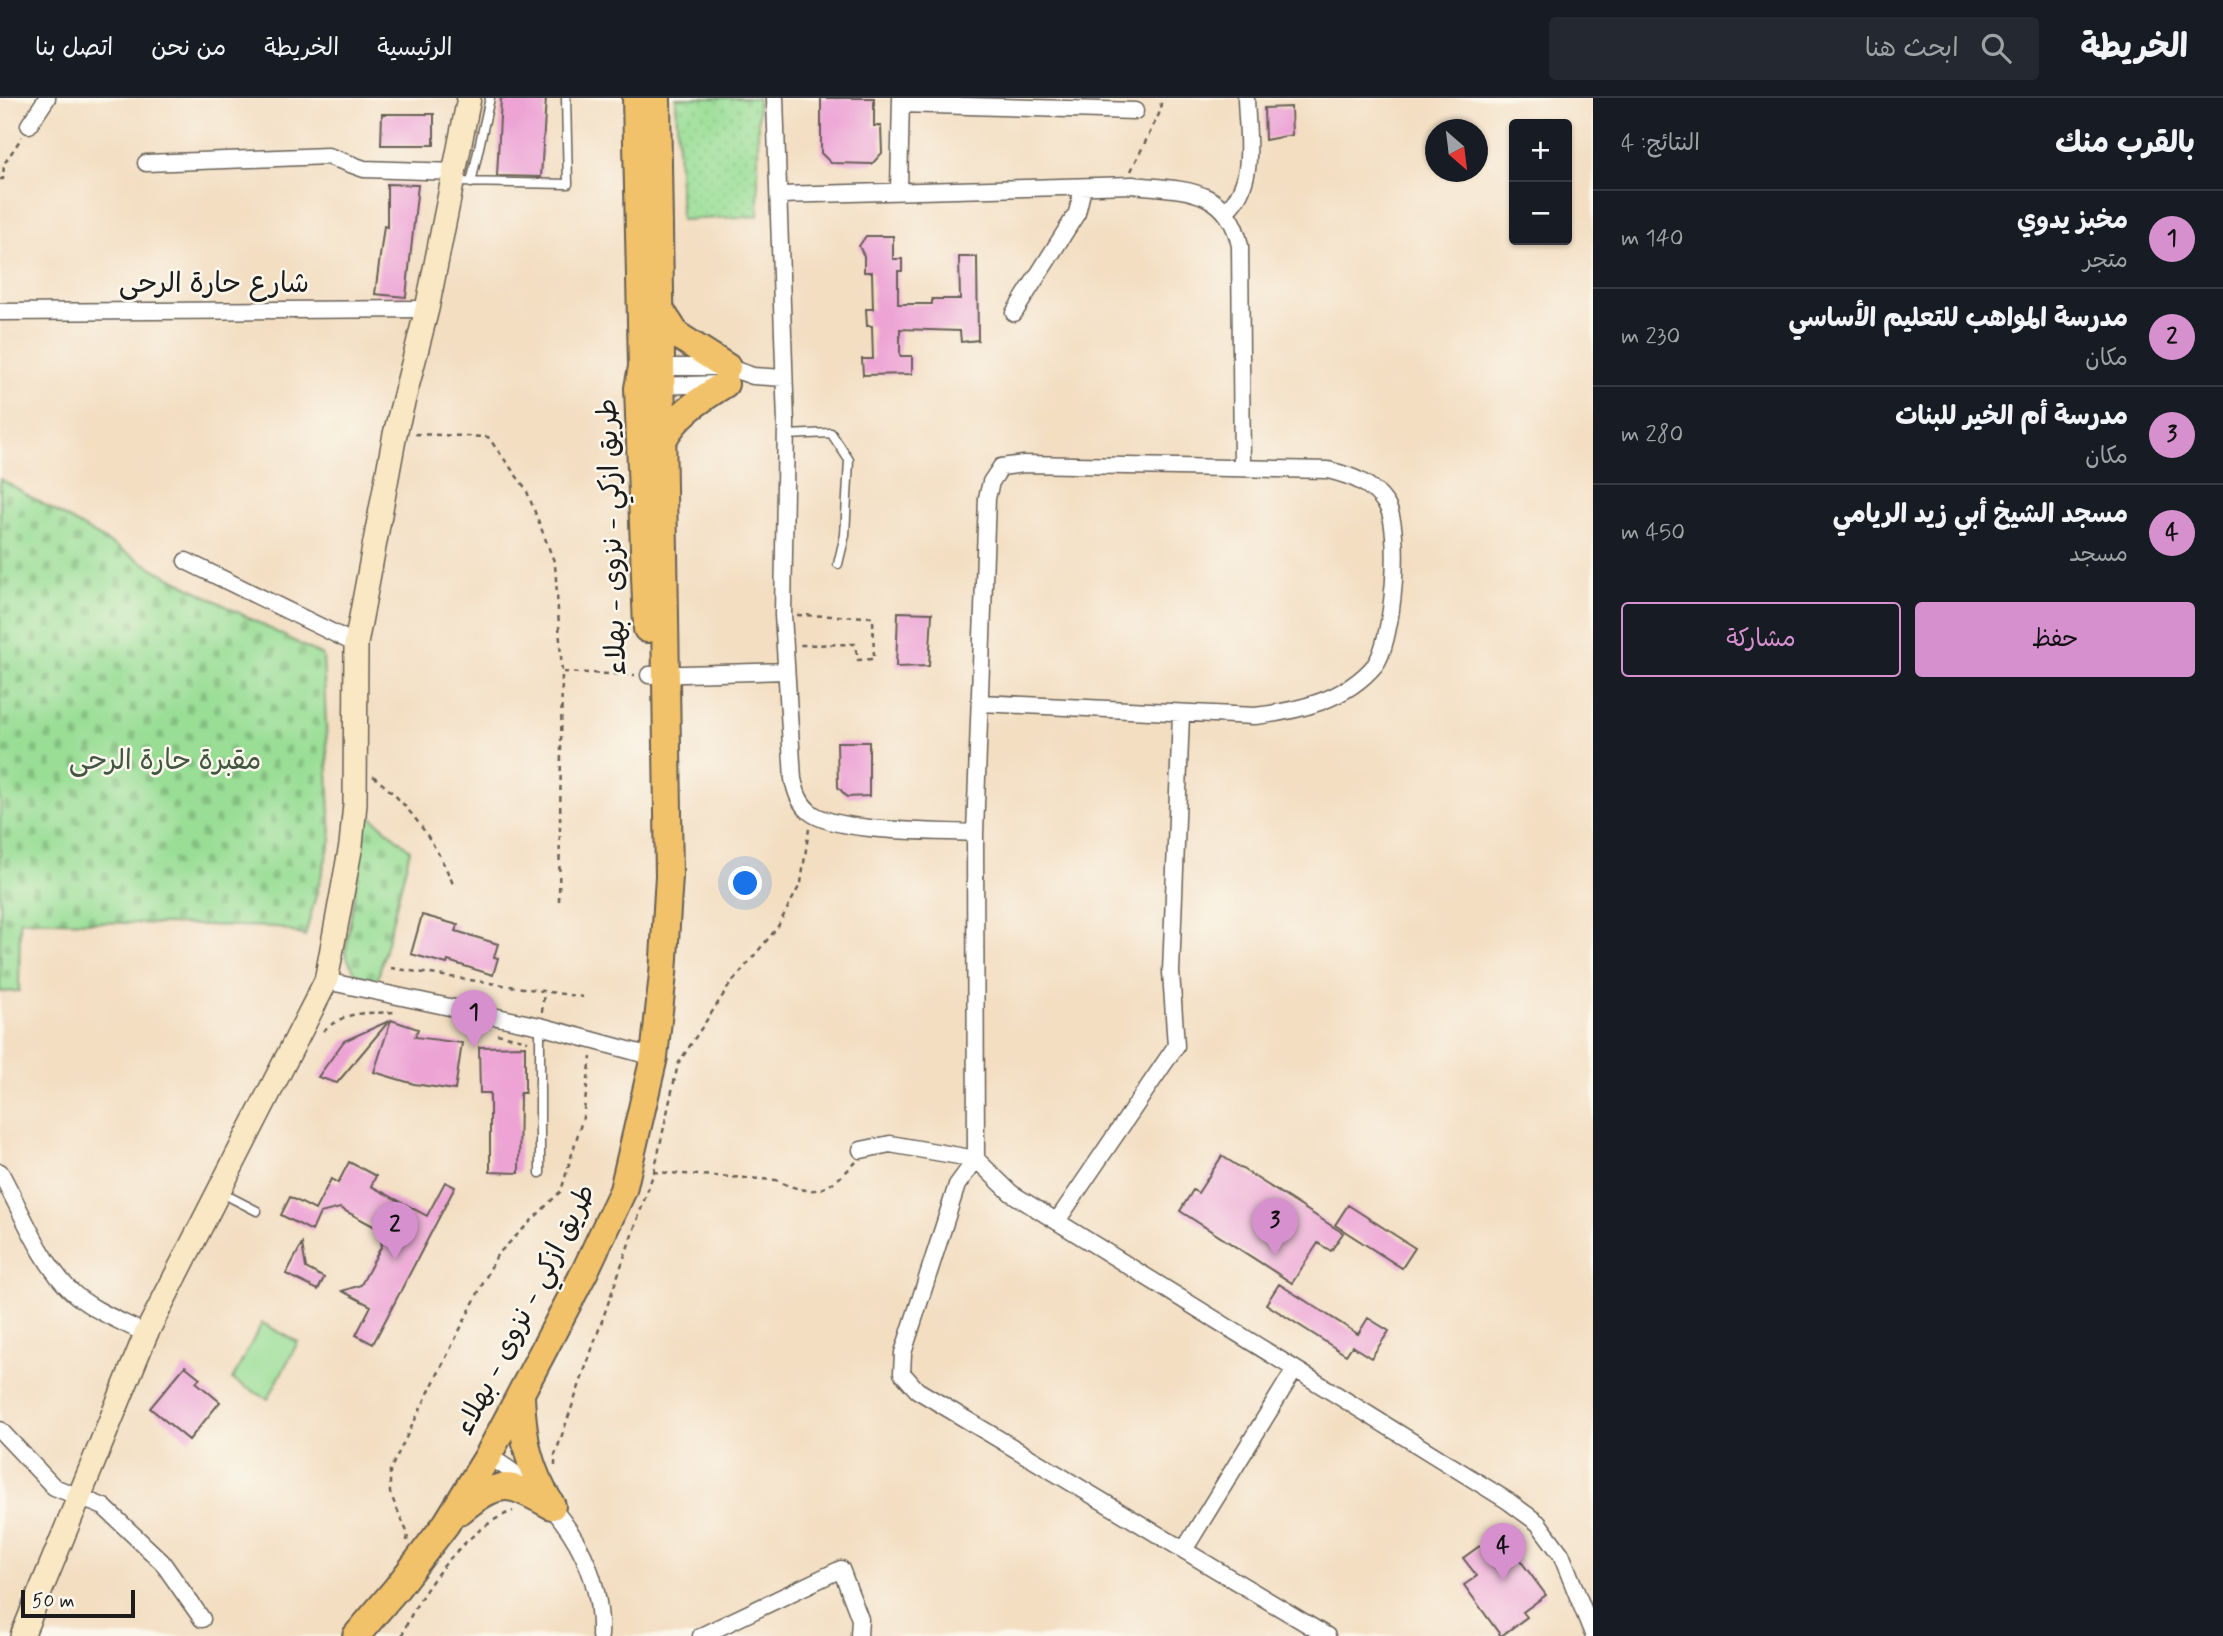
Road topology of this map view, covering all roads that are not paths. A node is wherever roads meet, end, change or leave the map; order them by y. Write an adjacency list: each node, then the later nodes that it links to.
1 (47, 98): 12 (street)
2 (469, 98): 14 (street)
3 (490, 98): 14 (lane)
4 (566, 98): 14 (lane)
5 (636, 98): 24 (main road, طريق ازكي - نزوى - بهلاء)
6 (657, 98): 20 (main road, طريق ازكي - نزوى - بهلاء)
7 (775, 98): 17 (street)
8 (1246, 98): 18 (street)
9 (901, 101): 10 (street); 16 (street)
10 (1031, 102): 11 (street)
11 (1135, 111)
12 (29, 125)
13 (146, 163): 14 (street)
14 (460, 179): 19 (street)
15 (1083, 188): 16 (street); 18 (street); 22 (street)
16 (899, 190): 17 (street)
17 (780, 195): 25 (street)
18 (1227, 210): 28 (street)
19 (428, 309): 21 (street, شارع حارة الرحى); 31 (street)
20 (660, 310): 23 (main road); 24 (main road, طريق ازكي - نزوى - بهلاء)
21 (0, 312)
22 (1014, 313)
23 (726, 376): 24 (street); 25 (street); 27 (main road)
24 (650, 377): 27 (main road, طريق ازكي - نزوى - بهلاء); 33 (main road, طريق ازكي - نزوى - بهلاء)
25 (784, 378): 26 (street)
26 (786, 435): 30 (lane); 32 (street)
27 (663, 440): 33 (main road, طريق ازكي - نزوى - بهلاء)
28 (1242, 468): 34 (street); 35 (street)
29 (186, 561): 31 (street)
30 (838, 564)
31 (356, 644): 37 (street)
32 (786, 671): 33 (street); 36 (street)
33 (657, 675): 39 (main road, طريق ازكي - نزوى - بهلاء)
34 (981, 704): 35 (street); 36 (street)
35 (1181, 715): 46 (street)
36 (975, 833): 41 (street)
37 (326, 981): 38 (street); 44 (street)
38 (540, 1026): 39 (street); 43 (lane)
39 (654, 1056): 49 (main road, طريق ازكي - نزوى - بهلاء)
40 (861, 1150): 41 (street)
41 (976, 1158): 46 (street); 55 (street)
42 (0, 1172): 47 (street)
43 (540, 1173)
44 (220, 1192): 45 (lane); 47 (street)
45 (257, 1210)
46 (1057, 1221): 48 (street)
47 (146, 1334): 52 (street)
48 (1295, 1369): 55 (street); 57 (street)
49 (522, 1397): 51 (main road, طريق ازكي - نزوى - بهلاء); 53 (main road)
50 (0, 1430): 52 (street)
51 (488, 1456): 53 (street); 54 (main road, طريق ازكي - نزوى - بهلاء)
52 (80, 1498): 56 (street); 58 (street)
53 (552, 1506): 54 (main road); 60 (street)
54 (446, 1524): 59 (main road, طريق ازكي - نزوى - بهلاء)
55 (1184, 1550): 63 (street)
56 (202, 1619)
57 (1593, 1634)
58 (22, 1636)
59 (356, 1636)
60 (600, 1636)
61 (701, 1636): 62 (street)
62 (859, 1636)
63 (1326, 1636)

